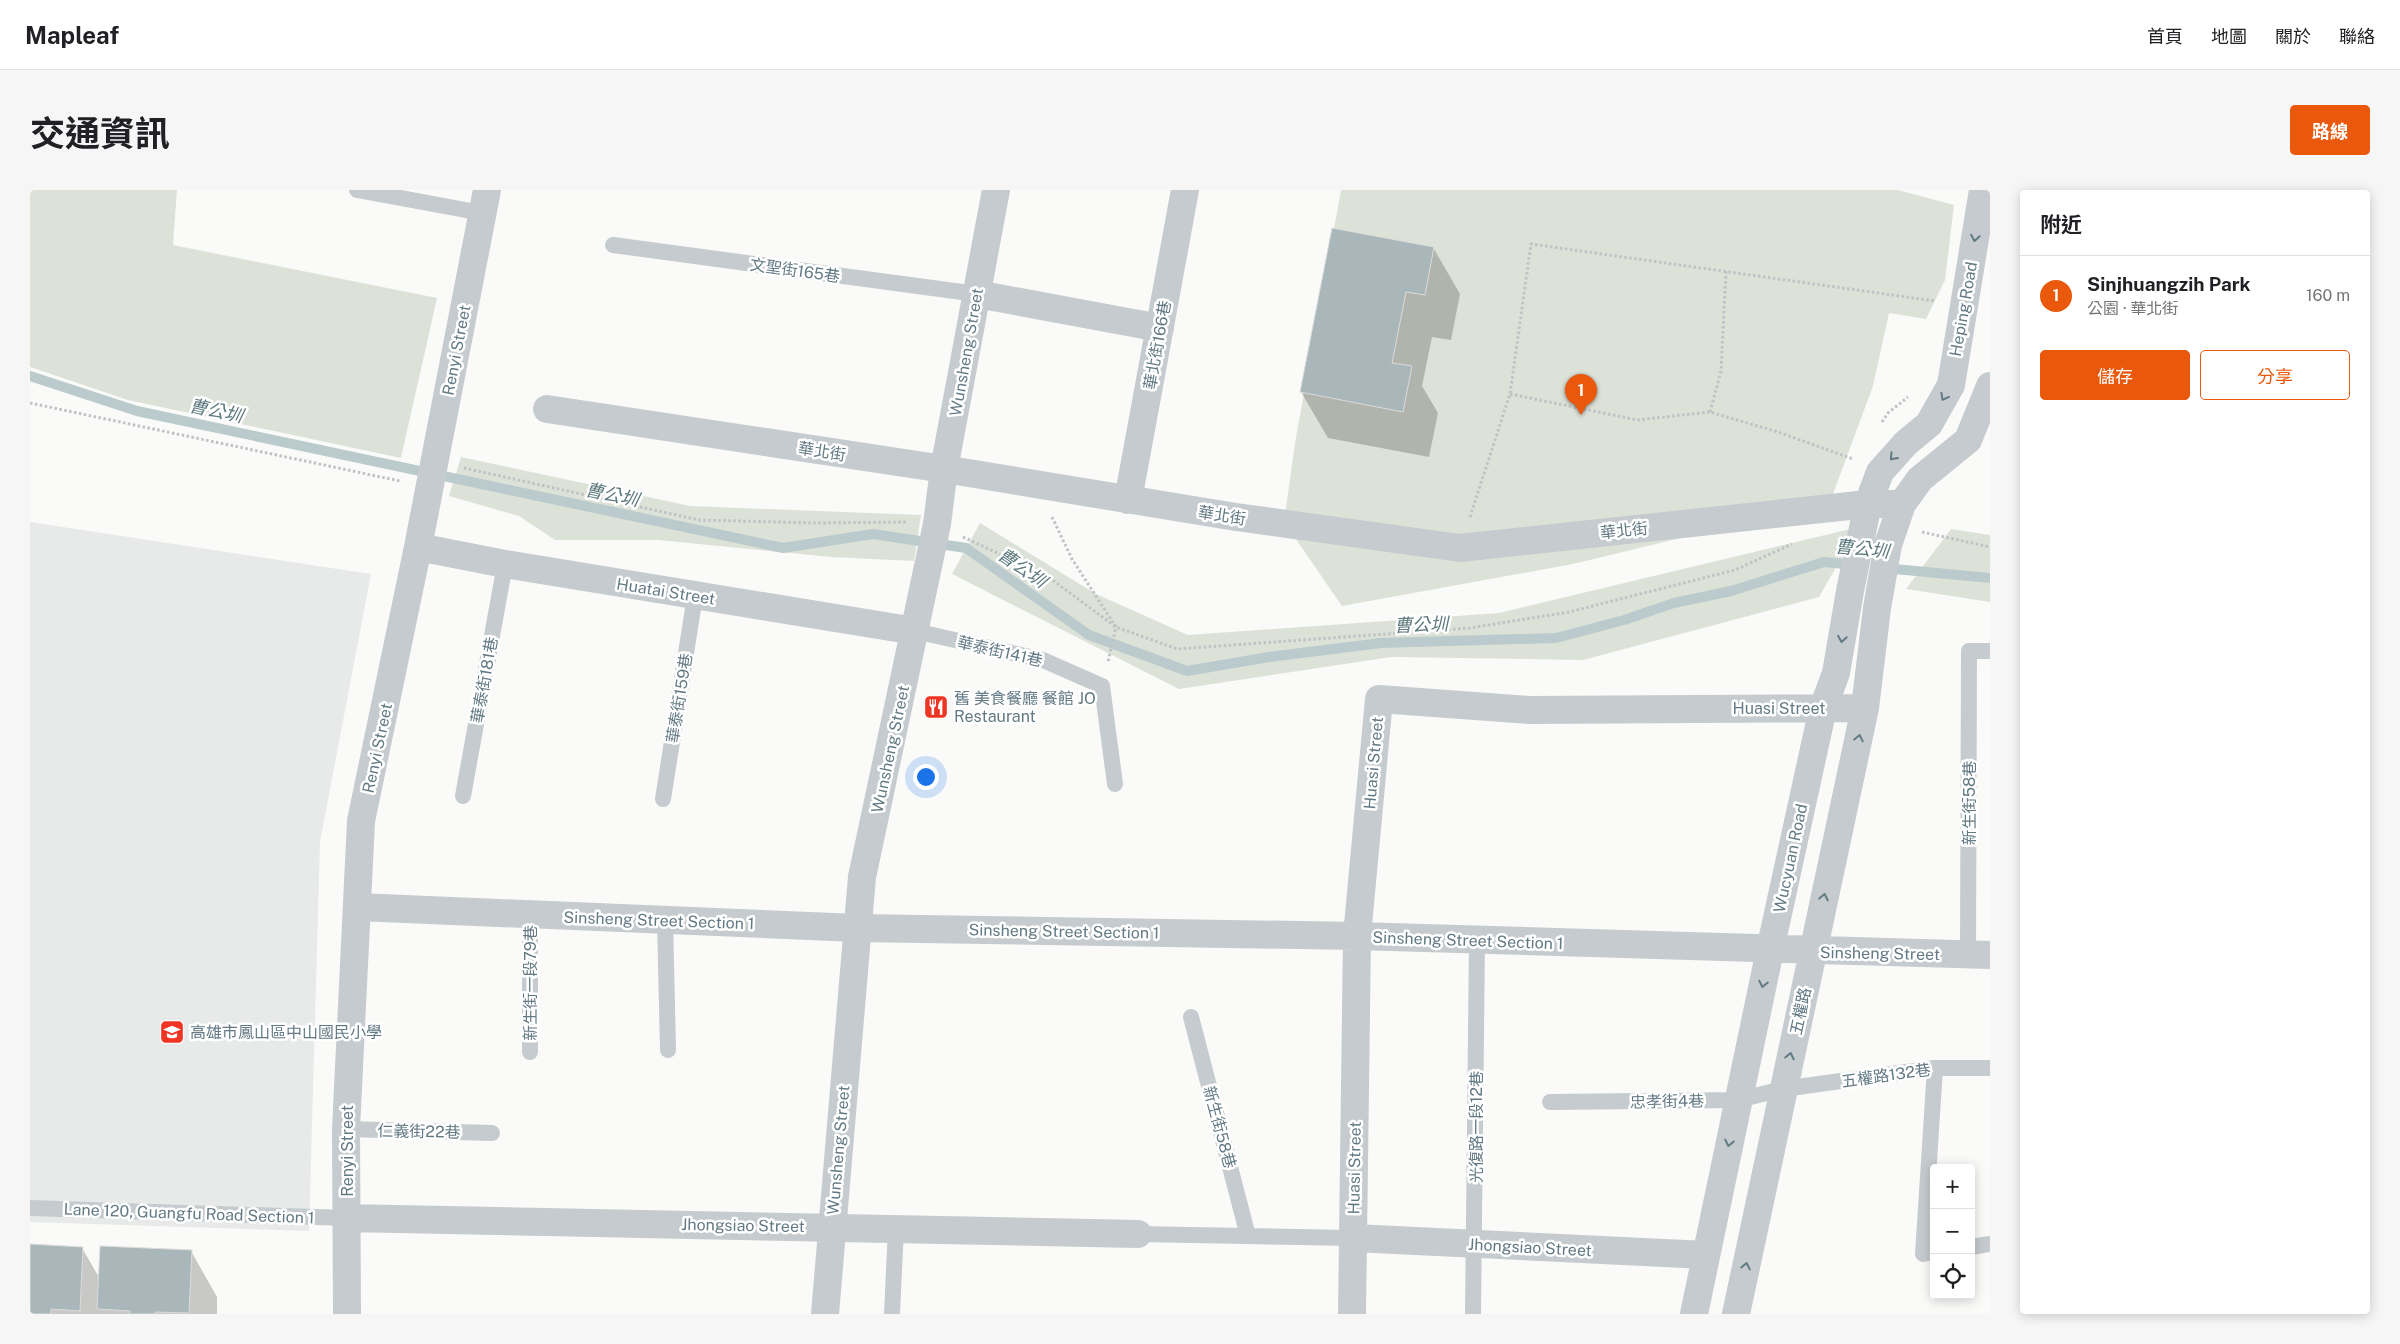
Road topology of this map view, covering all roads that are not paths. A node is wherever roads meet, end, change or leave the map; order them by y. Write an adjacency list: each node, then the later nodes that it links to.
1 (356, 190): 5 (lane)
2 (996, 190): 7 (street, Wunsheng Street)
3 (1185, 190): 8 (street, 華北街166巷)
4 (1983, 190): 11 (street, Heping Road, one-way to 11)
5 (484, 201): 17 (street, Renyi Street)
6 (613, 245): 7 (lane, 文聖街165巷)
7 (977, 294): 8 (street); 13 (street, Wunsheng Street)
8 (1160, 328): 14 (street, 華北街166巷)
9 (1990, 386): 12 (street)
10 (546, 409): 13 (street, 華北街)
11 (1929, 424): 12 (street); 16 (street, Wucyuan Road, one-way to 16)
12 (1979, 442): 15 (street, 五權路)
13 (944, 469): 14 (street, 華北街); 20 (street, Wunsheng Street)
14 (1128, 500): 16 (street, 華北街)
15 (1898, 515): 16 (street, 華北街); 23 (street, 五權路)
16 (1866, 516): 22 (street, Wucyuan Road, one-way to 22)
17 (418, 547): 18 (street, Huatai Street); 27 (street, Renyi Street)
18 (505, 564): 19 (street, Huatai Street); 25 (lane, 華泰街181巷)
19 (695, 596): 20 (street, Huatai Street); 26 (lane, 華泰街159巷)
20 (915, 631): 24 (lane, 華泰街141巷); 30 (street, Wunsheng Street)
21 (1990, 652): 35 (lane, 新生街58巷)
22 (1824, 708): 23 (street, Huasi Street); 31 (street, Huasi Street); 33 (street, Wucyuan Road)
23 (1866, 708): 34 (street, 五權路, one-way to 23)
24 (1115, 784)
25 (463, 796)
26 (663, 799)
27 (358, 907): 28 (street, Sinsheng Street Section 1); 44 (street, Renyi Street)
28 (530, 914): 29 (street, Sinsheng Street Section 1); 38 (lane, 新生街一段79巷)
29 (665, 920): 30 (street, Sinsheng Street Section 1); 37 (lane)
30 (857, 928): 31 (street, Sinsheng Street Section 1); 48 (street, Wunsheng Street)
31 (1357, 936): 32 (street, Sinsheng Street Section 1); 52 (street, Huasi Street)
32 (1477, 940): 33 (street, Sinsheng Street Section 1); 53 (lane, 光復路一段12巷)
33 (1770, 950): 34 (street, Sinsheng Street); 42 (street, Wucyuan Road, one-way to 42)
34 (1812, 951): 35 (street, Sinsheng Street); 41 (street, 五權路, one-way to 34)
35 (1979, 955)
36 (1191, 1018): 51 (lane, 新生街58巷)
37 (668, 1050)
38 (530, 1052)
39 (1935, 1068): 40 (lane, 五權路132巷); 41 (lane, 五權路132巷); 56 (lane)
40 (1990, 1068)
41 (1783, 1089): 42 (lane, 忠孝街4巷); 64 (street, 五權路, one-way to 41)
42 (1738, 1100): 43 (lane, 忠孝街4巷); 57 (street, Wucyuan Road, one-way to 57)
43 (1550, 1102)
44 (346, 1129): 45 (lane, 仁義街22巷); 47 (street, Renyi Street)
45 (492, 1133)
46 (30, 1208): 47 (lane, Lane 120, Guangfu Road Section 1)
47 (347, 1218): 48 (street, Jhongsiao Street); 58 (street, Renyi Street)
48 (831, 1227): 49 (street, Jhongsiao Street); 59 (street, Wunsheng Street)
49 (896, 1228): 50 (street, Jhongsiao Street); 60 (lane)
50 (1138, 1234): 51 (lane)
51 (1248, 1236): 52 (lane)
52 (1353, 1238): 53 (street, Jhongsiao Street); 61 (street, Huasi Street)
53 (1475, 1244): 57 (street, Jhongsiao Street); 62 (lane, 光復路一段12巷)
54 (1990, 1244): 55 (lane)
55 (1975, 1246)
56 (1930, 1253)
57 (1706, 1255): 63 (street, Wucyuan Road)
58 (347, 1314)
59 (825, 1314)
60 (892, 1314)
61 (1352, 1314)
62 (1473, 1314)
63 (1694, 1314)
64 (1736, 1314)

